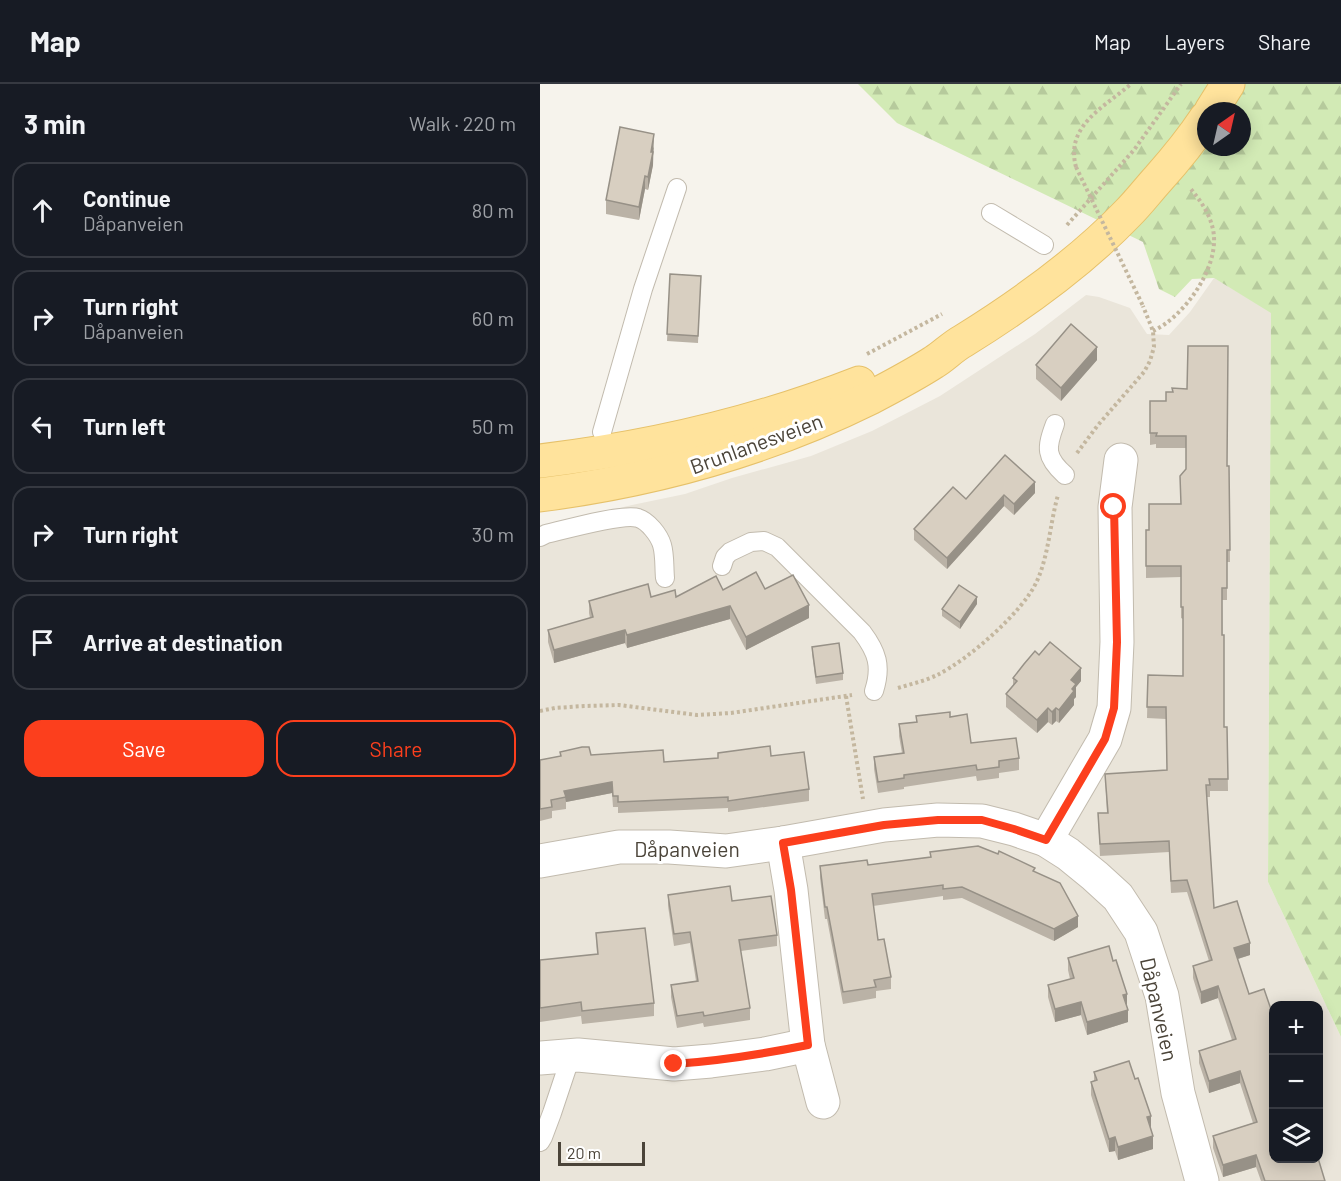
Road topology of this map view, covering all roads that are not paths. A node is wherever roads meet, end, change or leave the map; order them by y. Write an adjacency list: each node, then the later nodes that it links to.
1 (1228, 84): 2 (main road)
2 (1216, 102)
3 (1197, 130): 7 (main road, Brunlanesveien)
4 (677, 188): 9 (lane)
5 (991, 213): 6 (lane)
6 (1044, 245)
7 (955, 345): 11 (main road, Brunlanesveien); 13 (main road, Brunlanesveien)
8 (1055, 424): 12 (lane)
9 (602, 432)
10 (1121, 460): 18 (street)
11 (540, 461)
12 (1065, 475)
13 (540, 495)
14 (540, 537): 16 (lane)
15 (722, 566): 17 (lane)
16 (664, 578)
17 (874, 691)
18 (1046, 840): 19 (street, Dåpanveien); 25 (street, Dåpanveien)
19 (783, 843): 20 (street, Dåpanveien); 21 (street)
20 (540, 861)
21 (808, 1045): 22 (street); 23 (street)
22 (555, 1057): 24 (lane)
23 (823, 1102)
24 (540, 1142)
25 (1202, 1181)

